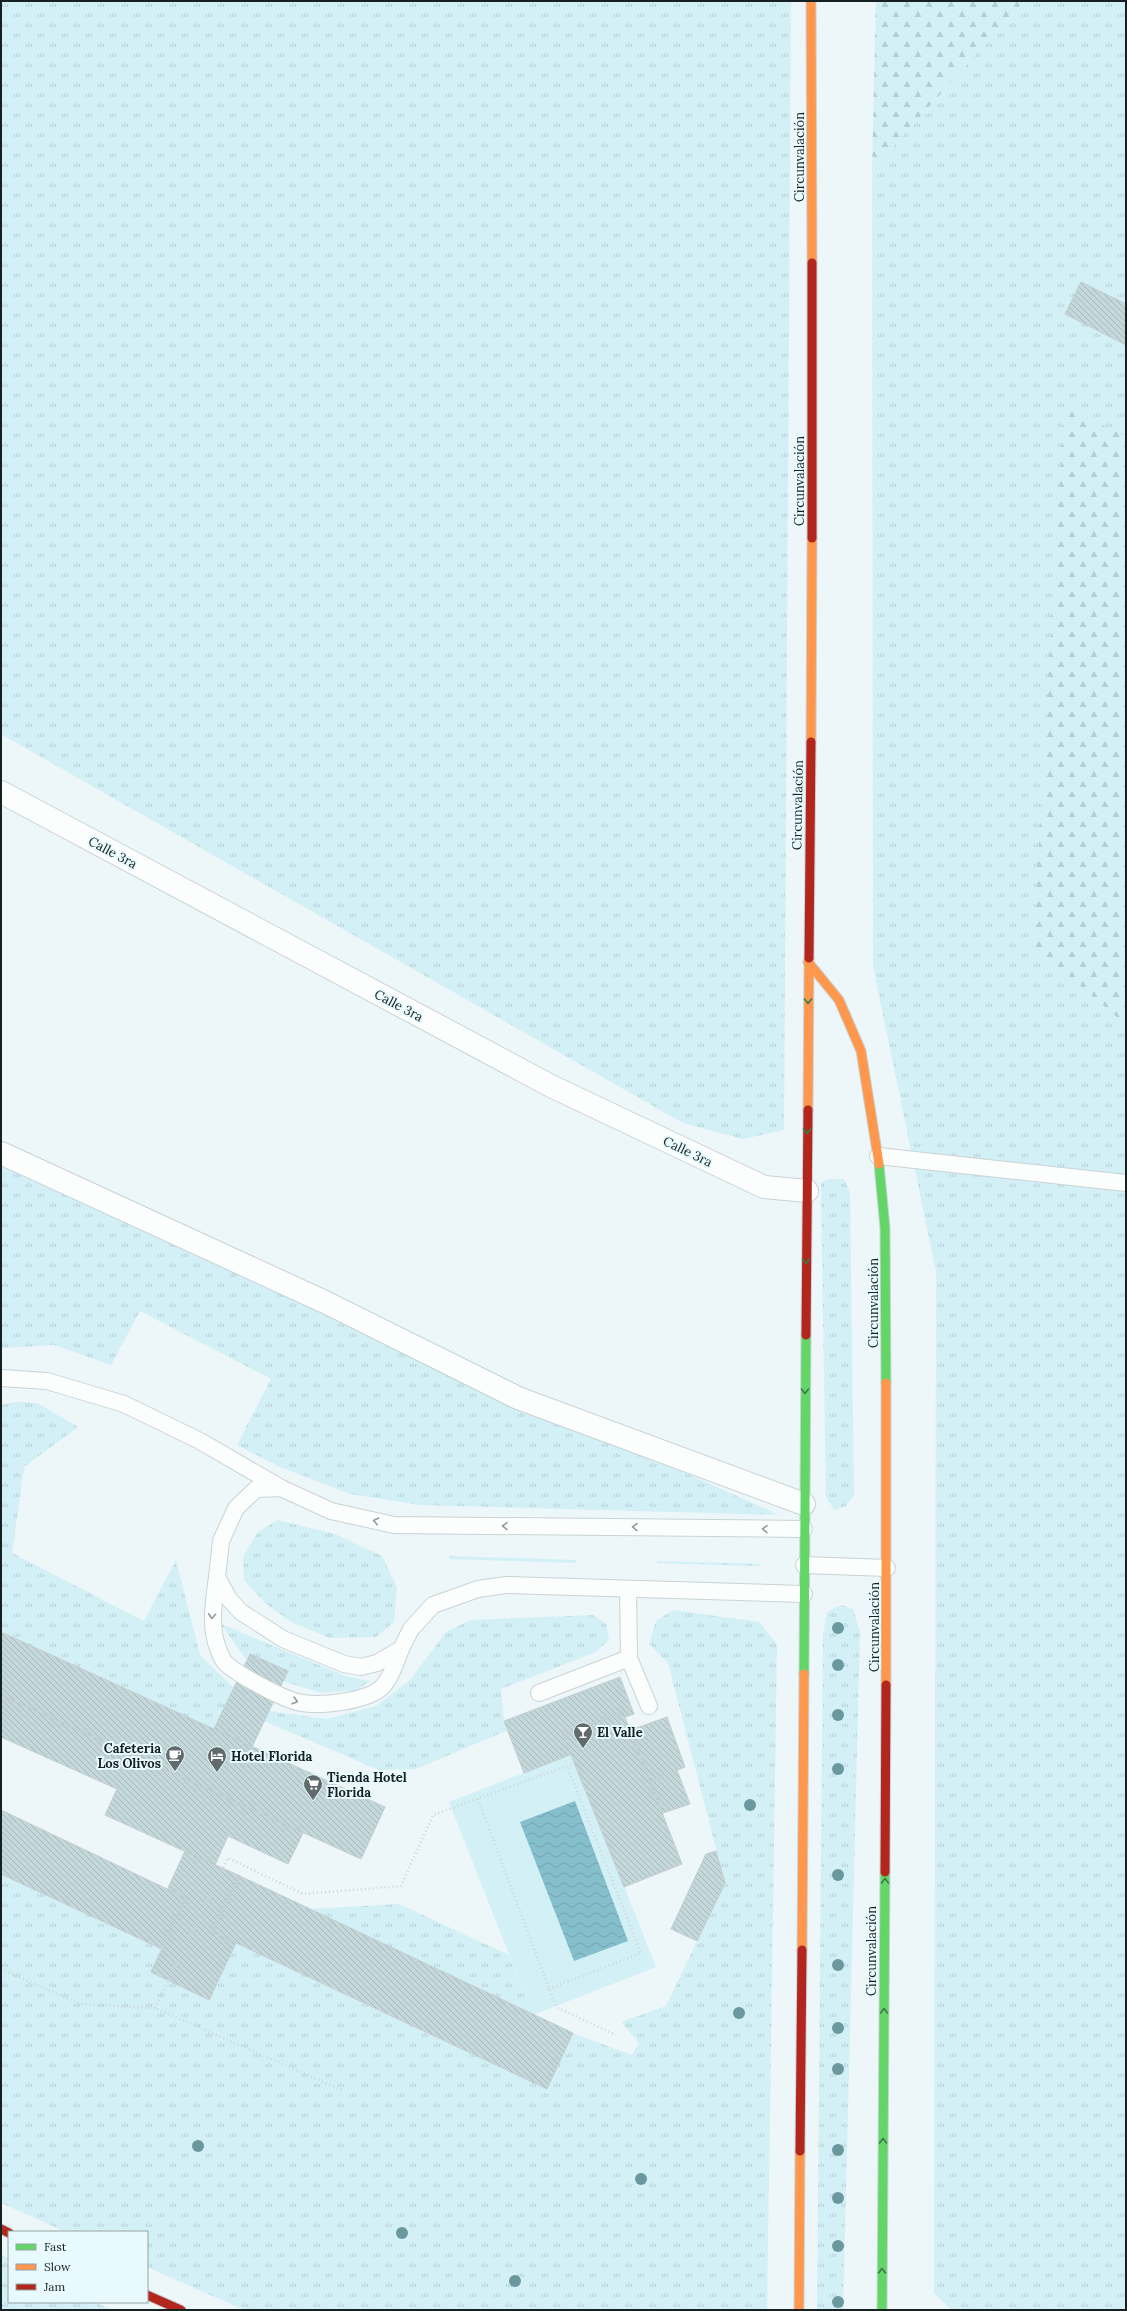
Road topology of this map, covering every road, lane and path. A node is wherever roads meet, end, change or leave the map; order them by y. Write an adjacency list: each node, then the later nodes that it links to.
1 (811, 1): 3 (main road, Circunvalación)
2 (1, 792): 7 (street, Calle 3ra)
3 (808, 962): 5 (main road, Circunvalación); 7 (main road, Circunvalación, one-way to 7)
4 (1, 1153): 10 (street)
5 (878, 1156): 6 (lane); 13 (main road, Circunvalación)
6 (1126, 1183)
7 (807, 1191): 10 (main road, Circunvalación, one-way to 10)
8 (1, 1378): 9 (lane)
9 (281, 1488): 11 (lane, one-way to 9); 14 (lane)
10 (804, 1504): 11 (main road, Circunvalación)
11 (804, 1529): 12 (main road, Circunvalación)
12 (804, 1565): 13 (lane); 16 (main road, Circunvalación)
13 (887, 1568): 32 (main road, Circunvalación, one-way to 13)
14 (217, 1577): 17 (lane); 17 (lane, one-way to 17)
15 (628, 1589): 16 (lane); 17 (lane); 18 (lane)
16 (804, 1594): 31 (main road, Circunvalación)
17 (401, 1649)
18 (629, 1658): 19 (lane); 20 (lane)
19 (539, 1693)
20 (648, 1706)
21 (575, 1763): 22 (path)
22 (567, 1766): 23 (path); 25 (path)
23 (478, 1799): 25 (path); 26 (path)
24 (1, 1969): 26 (path)
25 (549, 1989): 27 (path)
26 (155, 2008): 28 (path)
27 (616, 2035)
28 (344, 2091)
29 (148, 2295): 30 (main road)
30 (181, 2310)
31 (799, 2310)
32 (882, 2310)

